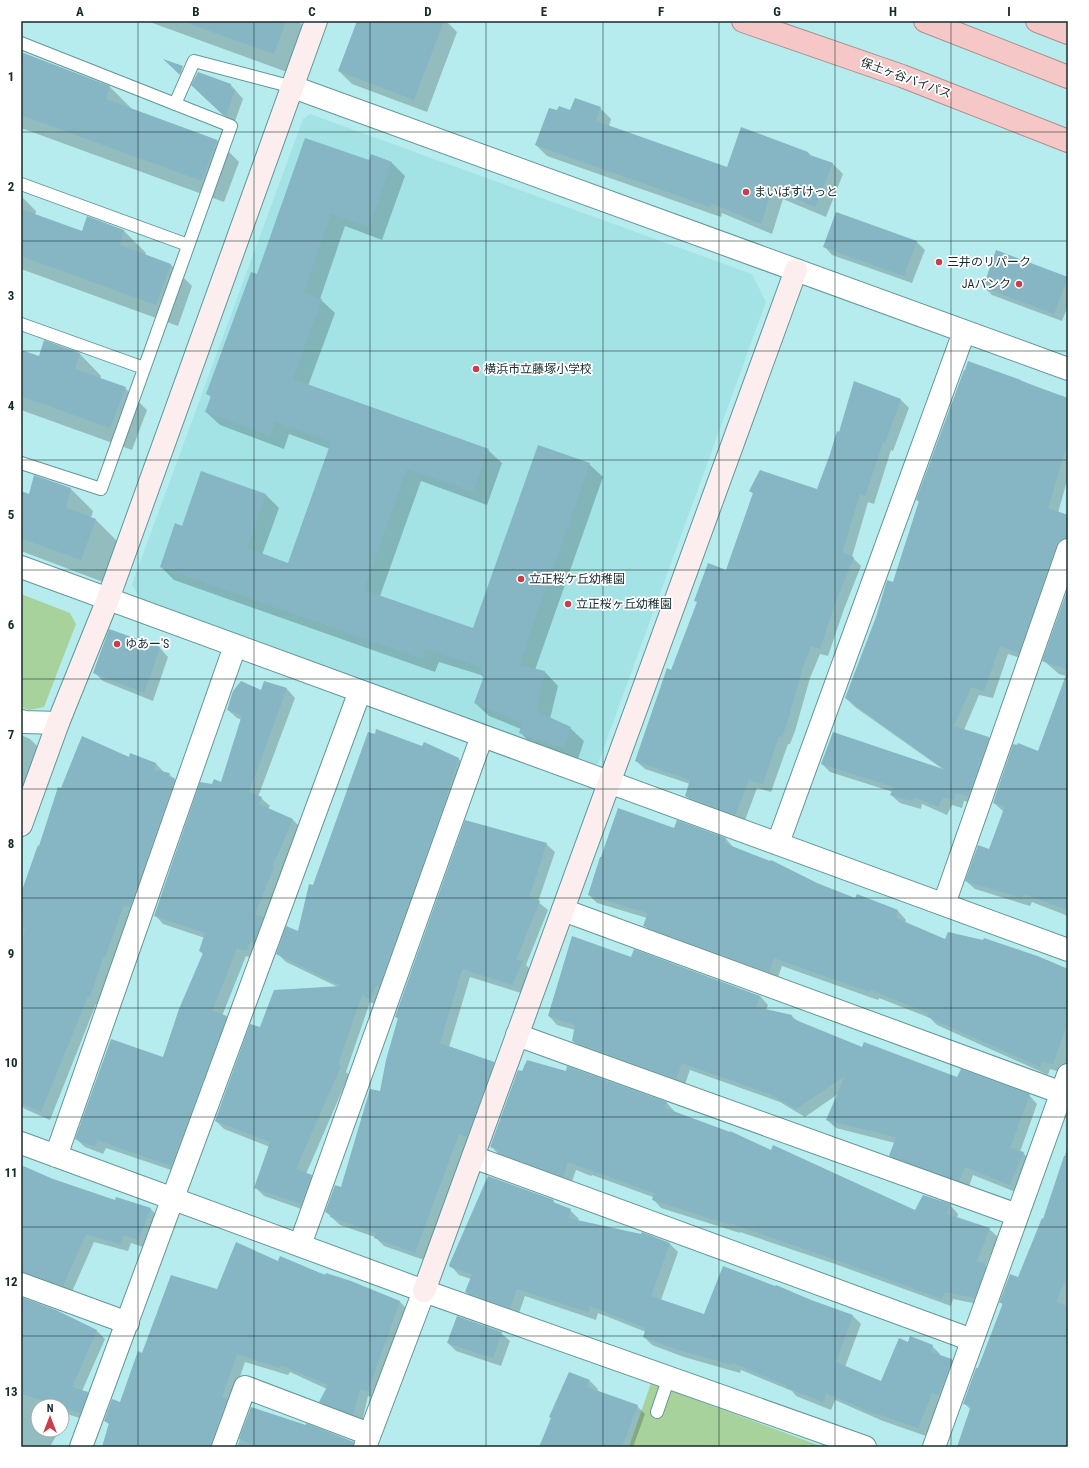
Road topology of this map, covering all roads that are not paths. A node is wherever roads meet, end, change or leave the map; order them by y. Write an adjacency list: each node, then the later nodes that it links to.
1 (316, 21): 8 (street)
2 (742, 21): 10 (highway, 保土ヶ谷バイパス)
3 (925, 21): 7 (highway)
4 (1037, 21): 5 (highway)
5 (1068, 33)
6 (21, 43): 9 (lane)
7 (1068, 77)
8 (293, 87): 9 (lane); 13 (street); 21 (street)
9 (175, 104): 12 (lane)
10 (1068, 141)
11 (21, 184): 12 (lane)
12 (188, 245): 16 (lane)
13 (796, 270): 15 (street); 27 (street)
14 (21, 324): 16 (lane)
15 (964, 332): 17 (street); 29 (street)
16 (144, 368): 18 (lane)
17 (1068, 369)
18 (21, 463)
19 (1068, 550): 30 (street)
20 (21, 567): 21 (street)
21 (108, 599): 22 (street); 25 (street)
22 (235, 646): 23 (street); 36 (street)
23 (360, 691): 26 (street); 38 (street)
24 (21, 720): 25 (street)
25 (58, 723): 28 (street)
26 (482, 736): 27 (street); 40 (street)
27 (609, 782): 29 (street); 31 (street)
28 (21, 825)
29 (778, 843): 30 (street)
30 (944, 904): 32 (street)
31 (563, 910): 33 (street); 34 (street)
32 (1068, 950)
33 (517, 1035): 37 (street); 39 (street)
34 (1065, 1084): 39 (street)
35 (21, 1143): 36 (street)
36 (56, 1156): 38 (street)
37 (473, 1157): 42 (street); 44 (street)
38 (174, 1200): 40 (street); 43 (street)
39 (1017, 1215): 44 (street)
40 (300, 1245): 42 (street)
41 (21, 1284): 43 (street)
42 (424, 1291): 45 (street); 47 (street)
43 (128, 1323): 48 (street)
44 (972, 1340): 51 (street)
45 (669, 1377): 46 (lane); 50 (street)
46 (656, 1412)
47 (367, 1441): 49 (street)
48 (82, 1447)
49 (223, 1447)
50 (865, 1447)
51 (934, 1447)

